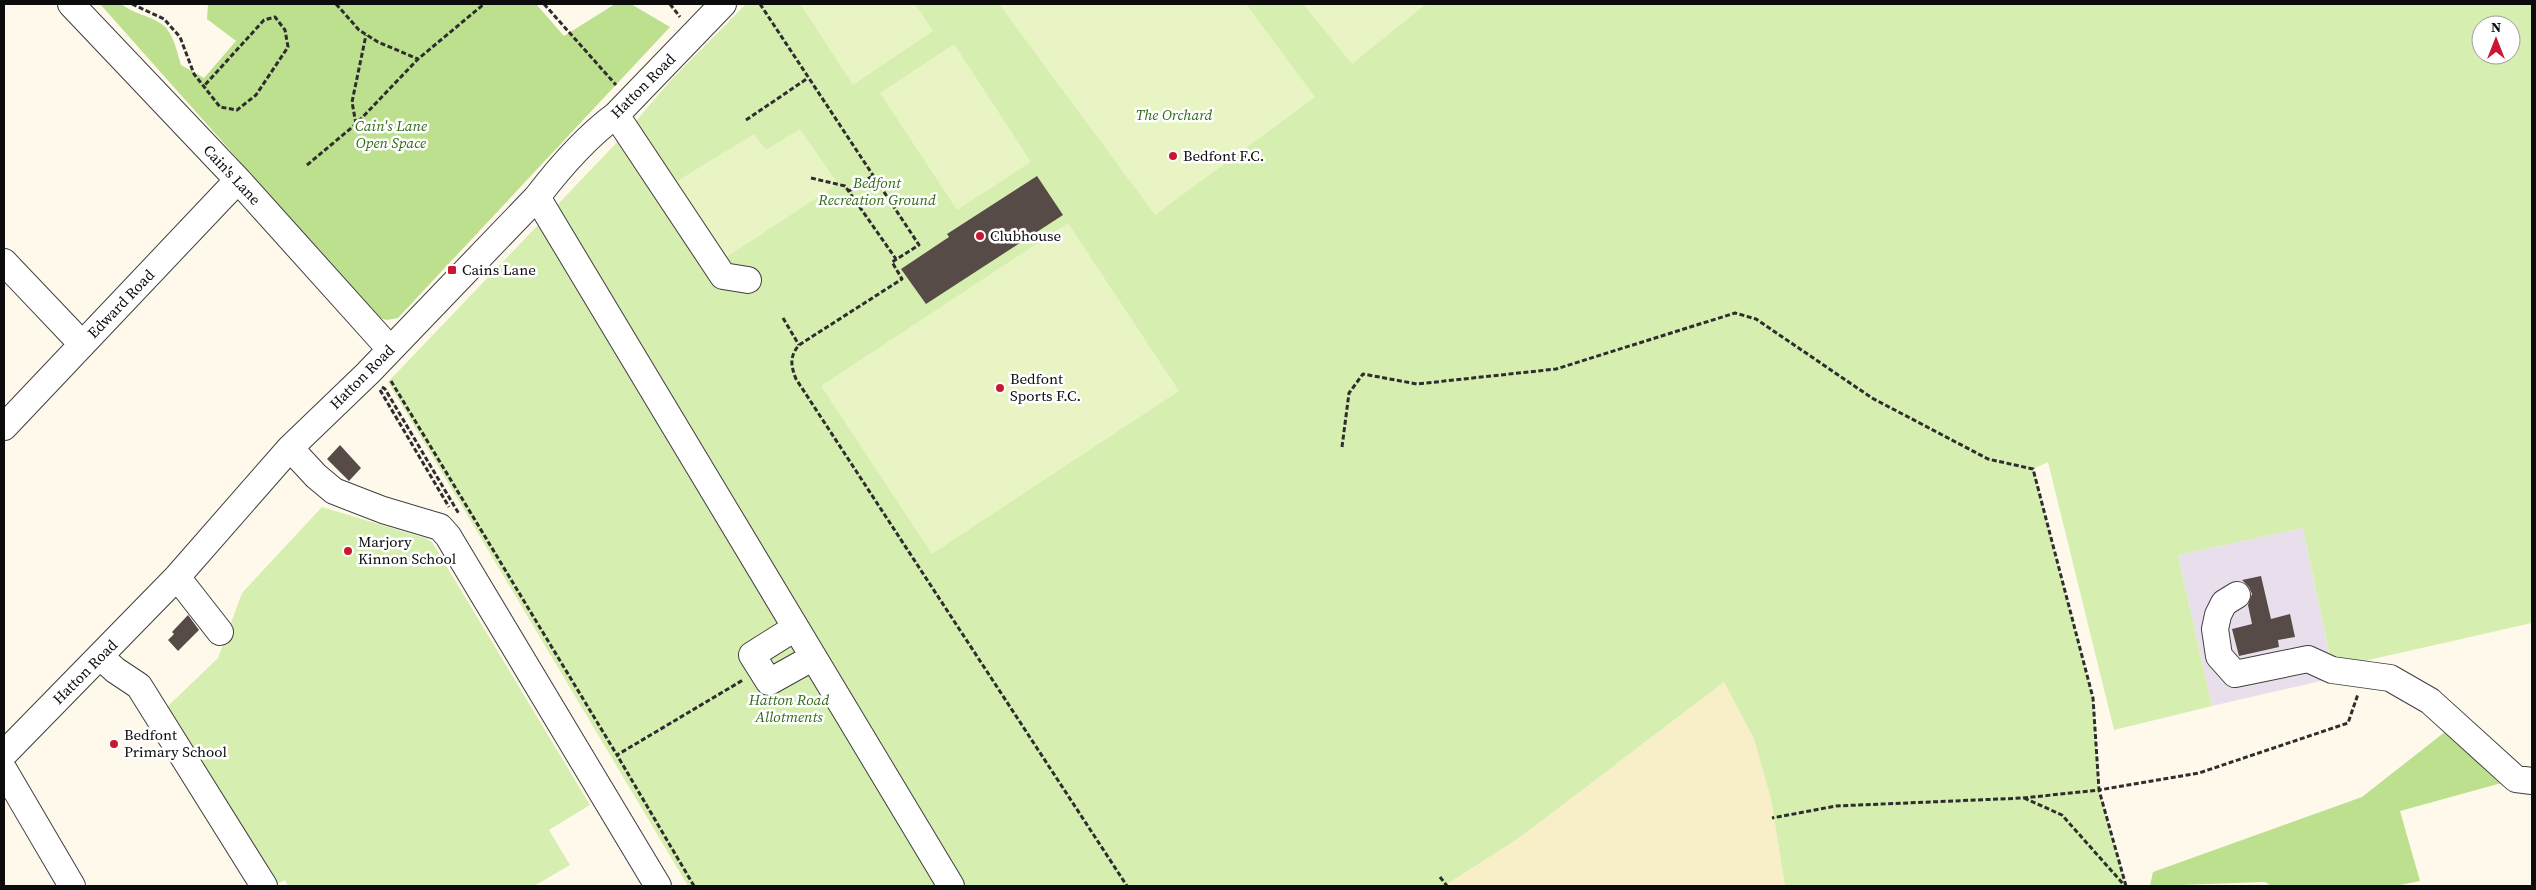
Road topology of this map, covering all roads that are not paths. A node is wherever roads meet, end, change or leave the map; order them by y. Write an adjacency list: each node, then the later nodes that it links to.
1 (71, 4): 4 (street, Cain's Lane)
2 (723, 4): 3 (street, Hatton Road)
3 (623, 108): 5 (street, Hatton Road); 7 (street)
4 (238, 180): 8 (street, Edward Road); 9 (street, Cain's Lane)
5 (537, 197): 9 (street, Hatton Road); 14 (street)
6 (4, 262): 8 (street)
7 (748, 280)
8 (82, 344): 10 (street, Edward Road)
9 (383, 357): 11 (street, Hatton Road)
10 (4, 427)
11 (290, 448): 12 (street, Hatton Road); 23 (street)
12 (177, 577): 15 (street); 16 (street, Hatton Road)
13 (2237, 595): 20 (street)
14 (795, 628): 17 (street); 17 (street)
15 (220, 632)
16 (101, 657): 18 (street, Hatton Road); 22 (street)
17 (812, 658): 24 (street)
18 (4, 754)
19 (4, 770): 21 (street)
20 (2532, 781)
21 (72, 886)
22 (264, 886)
23 (658, 886)
24 (951, 886)

